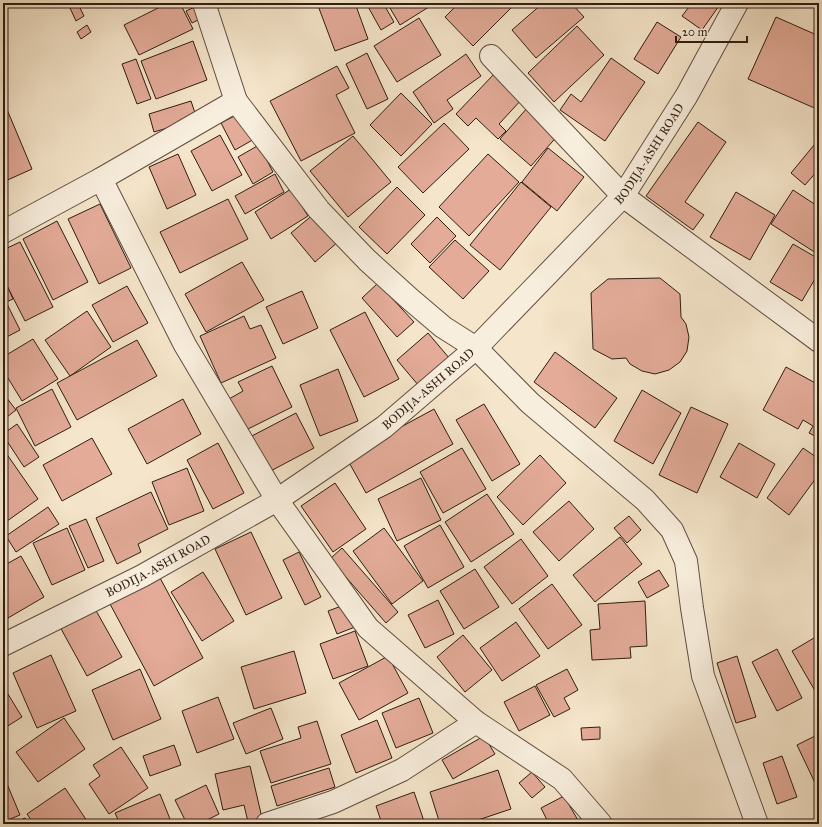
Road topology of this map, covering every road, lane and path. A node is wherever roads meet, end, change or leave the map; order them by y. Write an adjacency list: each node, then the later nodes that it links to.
1 (204, 3): 4 (street)
2 (737, 3): 6 (street, BODIJA-ASHI ROAD)
3 (491, 56): 6 (street)
4 (236, 100): 5 (street); 9 (street)
5 (101, 179): 7 (street); 10 (street)
6 (624, 196): 8 (street); 9 (street, BODIJA-ASHI ROAD)
7 (3, 232)
8 (819, 342)
9 (476, 348): 10 (street, BODIJA-ASHI ROAD); 15 (street)
10 (277, 500): 11 (street, BODIJA-ASHI ROAD); 12 (street)
11 (3, 645)
12 (476, 722): 13 (street); 14 (street)
13 (267, 824)
14 (601, 824)
15 (757, 824)

